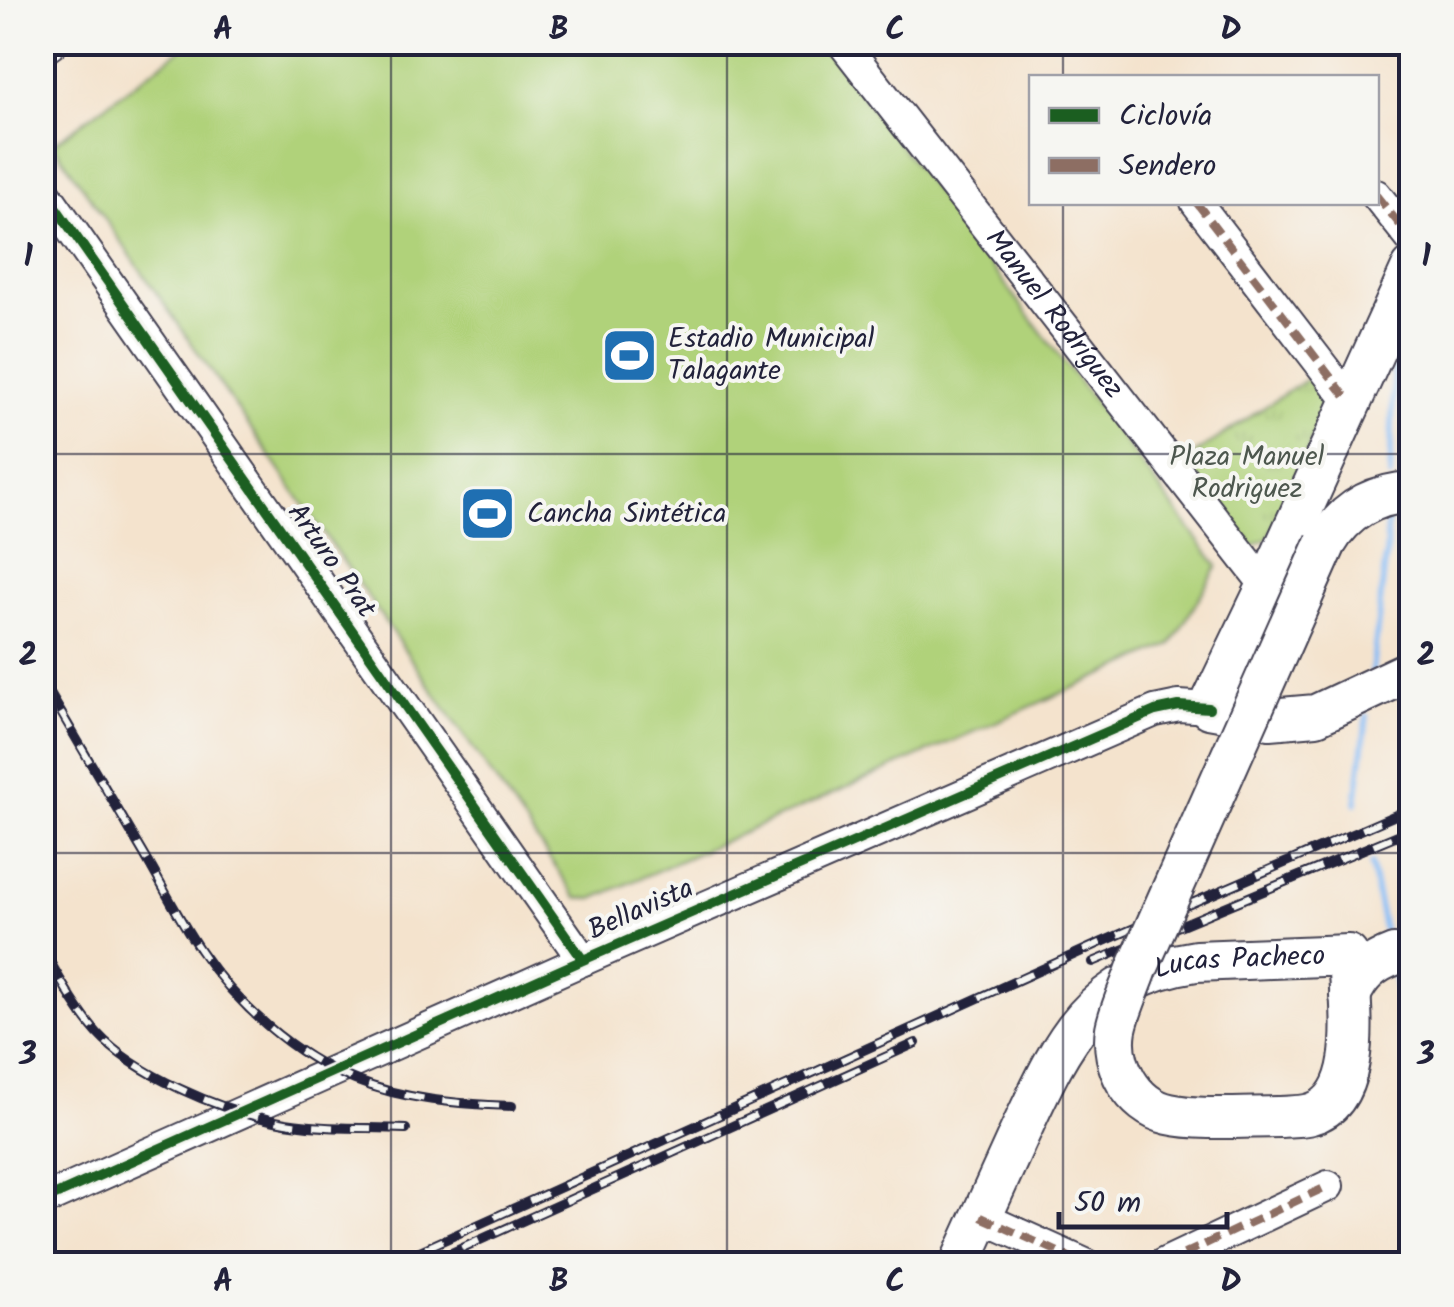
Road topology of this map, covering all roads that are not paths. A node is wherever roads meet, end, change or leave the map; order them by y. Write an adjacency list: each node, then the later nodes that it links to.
1 (53, 42): 3 (street)
2 (846, 44): 11 (street, Manuel Rodríguez)
3 (42, 50)
4 (42, 188): 17 (street, Arturo Prat)
5 (1379, 199): 7 (street)
6 (1198, 205): 9 (street)
7 (1412, 240)
8 (1412, 268): 9 (main road)
9 (1350, 402): 11 (main road)
10 (1412, 492): 18 (main road, Lucas Pacheco, bridge)
11 (1267, 587): 13 (main road)
12 (1412, 670): 13 (main road, Bellavista)
13 (1209, 708): 17 (street, Bellavista)
14 (1348, 955): 15 (street); 16 (main road, Lucas Pacheco); 18 (main road, Lucas Pacheco)
15 (1403, 955): 18 (main road)
16 (1305, 957): 18 (main road); 21 (main road, Lucas Pacheco)
17 (583, 960): 20 (street, Bellavista)
18 (1350, 996)
19 (1328, 1186): 24 (street)
20 (42, 1201)
21 (981, 1218): 22 (main road, Lucas Pacheco); 23 (street)
22 (960, 1264)
23 (1084, 1264)
24 (1163, 1264)

